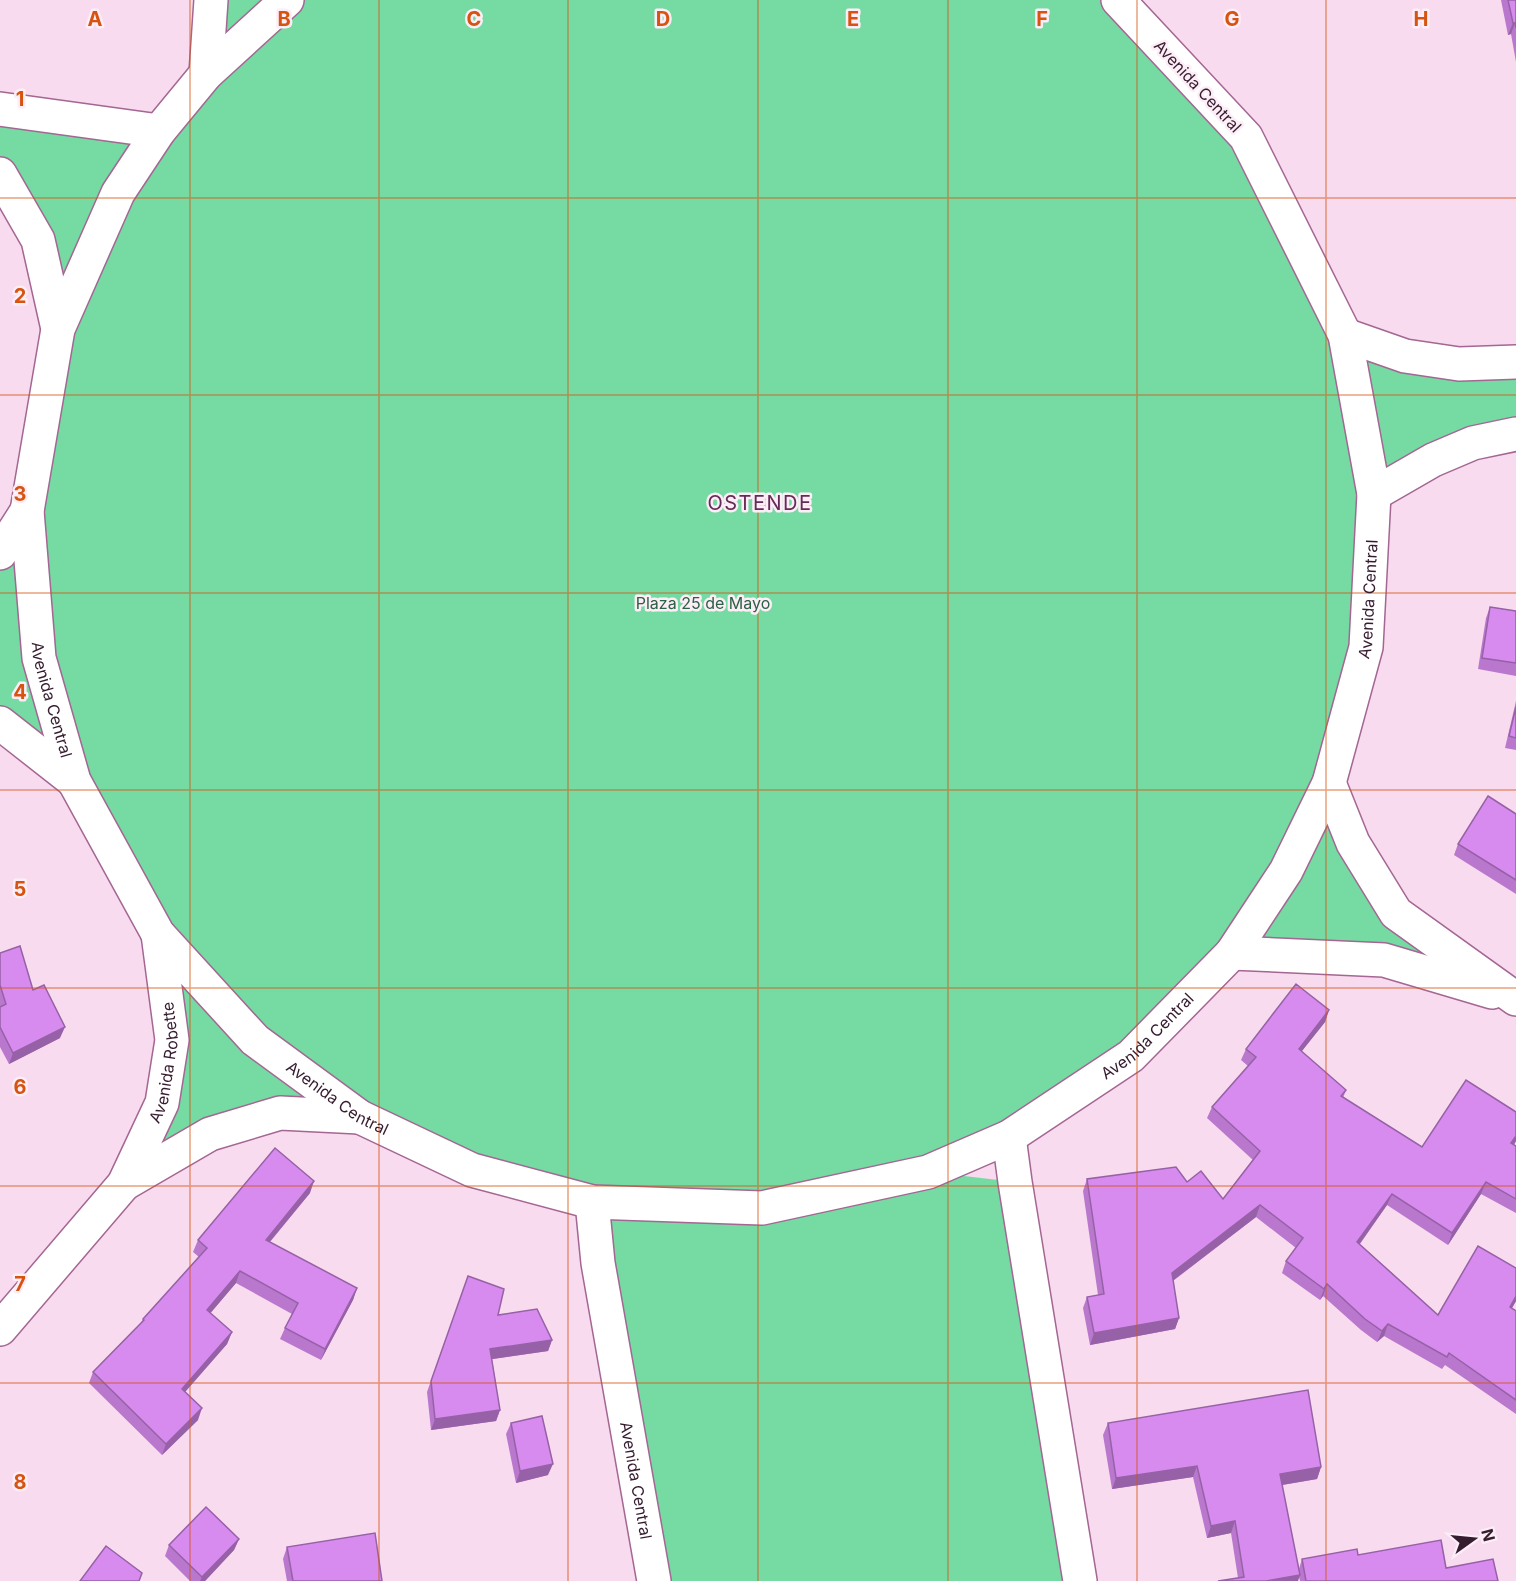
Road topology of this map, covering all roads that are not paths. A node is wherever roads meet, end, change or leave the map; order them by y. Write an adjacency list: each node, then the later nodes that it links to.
1 (211, 0): 4 (street)
2 (287, 0): 4 (street, Avenida Central)
3 (1118, 0): 9 (street, Avenida Central)
4 (206, 74): 6 (street, Avenida Central)
5 (0, 109): 6 (street)
6 (159, 131): 8 (street, Avenida Central)
7 (0, 174): 8 (street)
8 (58, 329): 13 (street, Avenida Central)
9 (1345, 335): 10 (street); 12 (street, Avenida Central)
10 (1516, 362)
11 (1516, 434): 12 (street)
12 (1374, 494): 17 (street, Avenida Central)
13 (27, 511): 14 (street); 16 (street, Avenida Central)
14 (0, 553)
15 (0, 723): 16 (street)
16 (74, 781): 18 (street, Avenida Central)
17 (1329, 783): 19 (street, Avenida Central); 20 (street)
18 (158, 934): 21 (street, Avenida Central); 23 (street, Avenida Robette)
19 (1232, 953): 20 (street); 22 (street, Avenida Central)
20 (1516, 999)
21 (360, 1117): 23 (street, Avenida Robette); 24 (street, Avenida Central)
22 (1009, 1137): 24 (street, Avenida Central); 27 (street)
23 (124, 1184): 25 (street, Avenida Robette)
24 (592, 1202): 26 (street, Avenida Central)
25 (1, 1328)
26 (654, 1581)
27 (1080, 1581)

